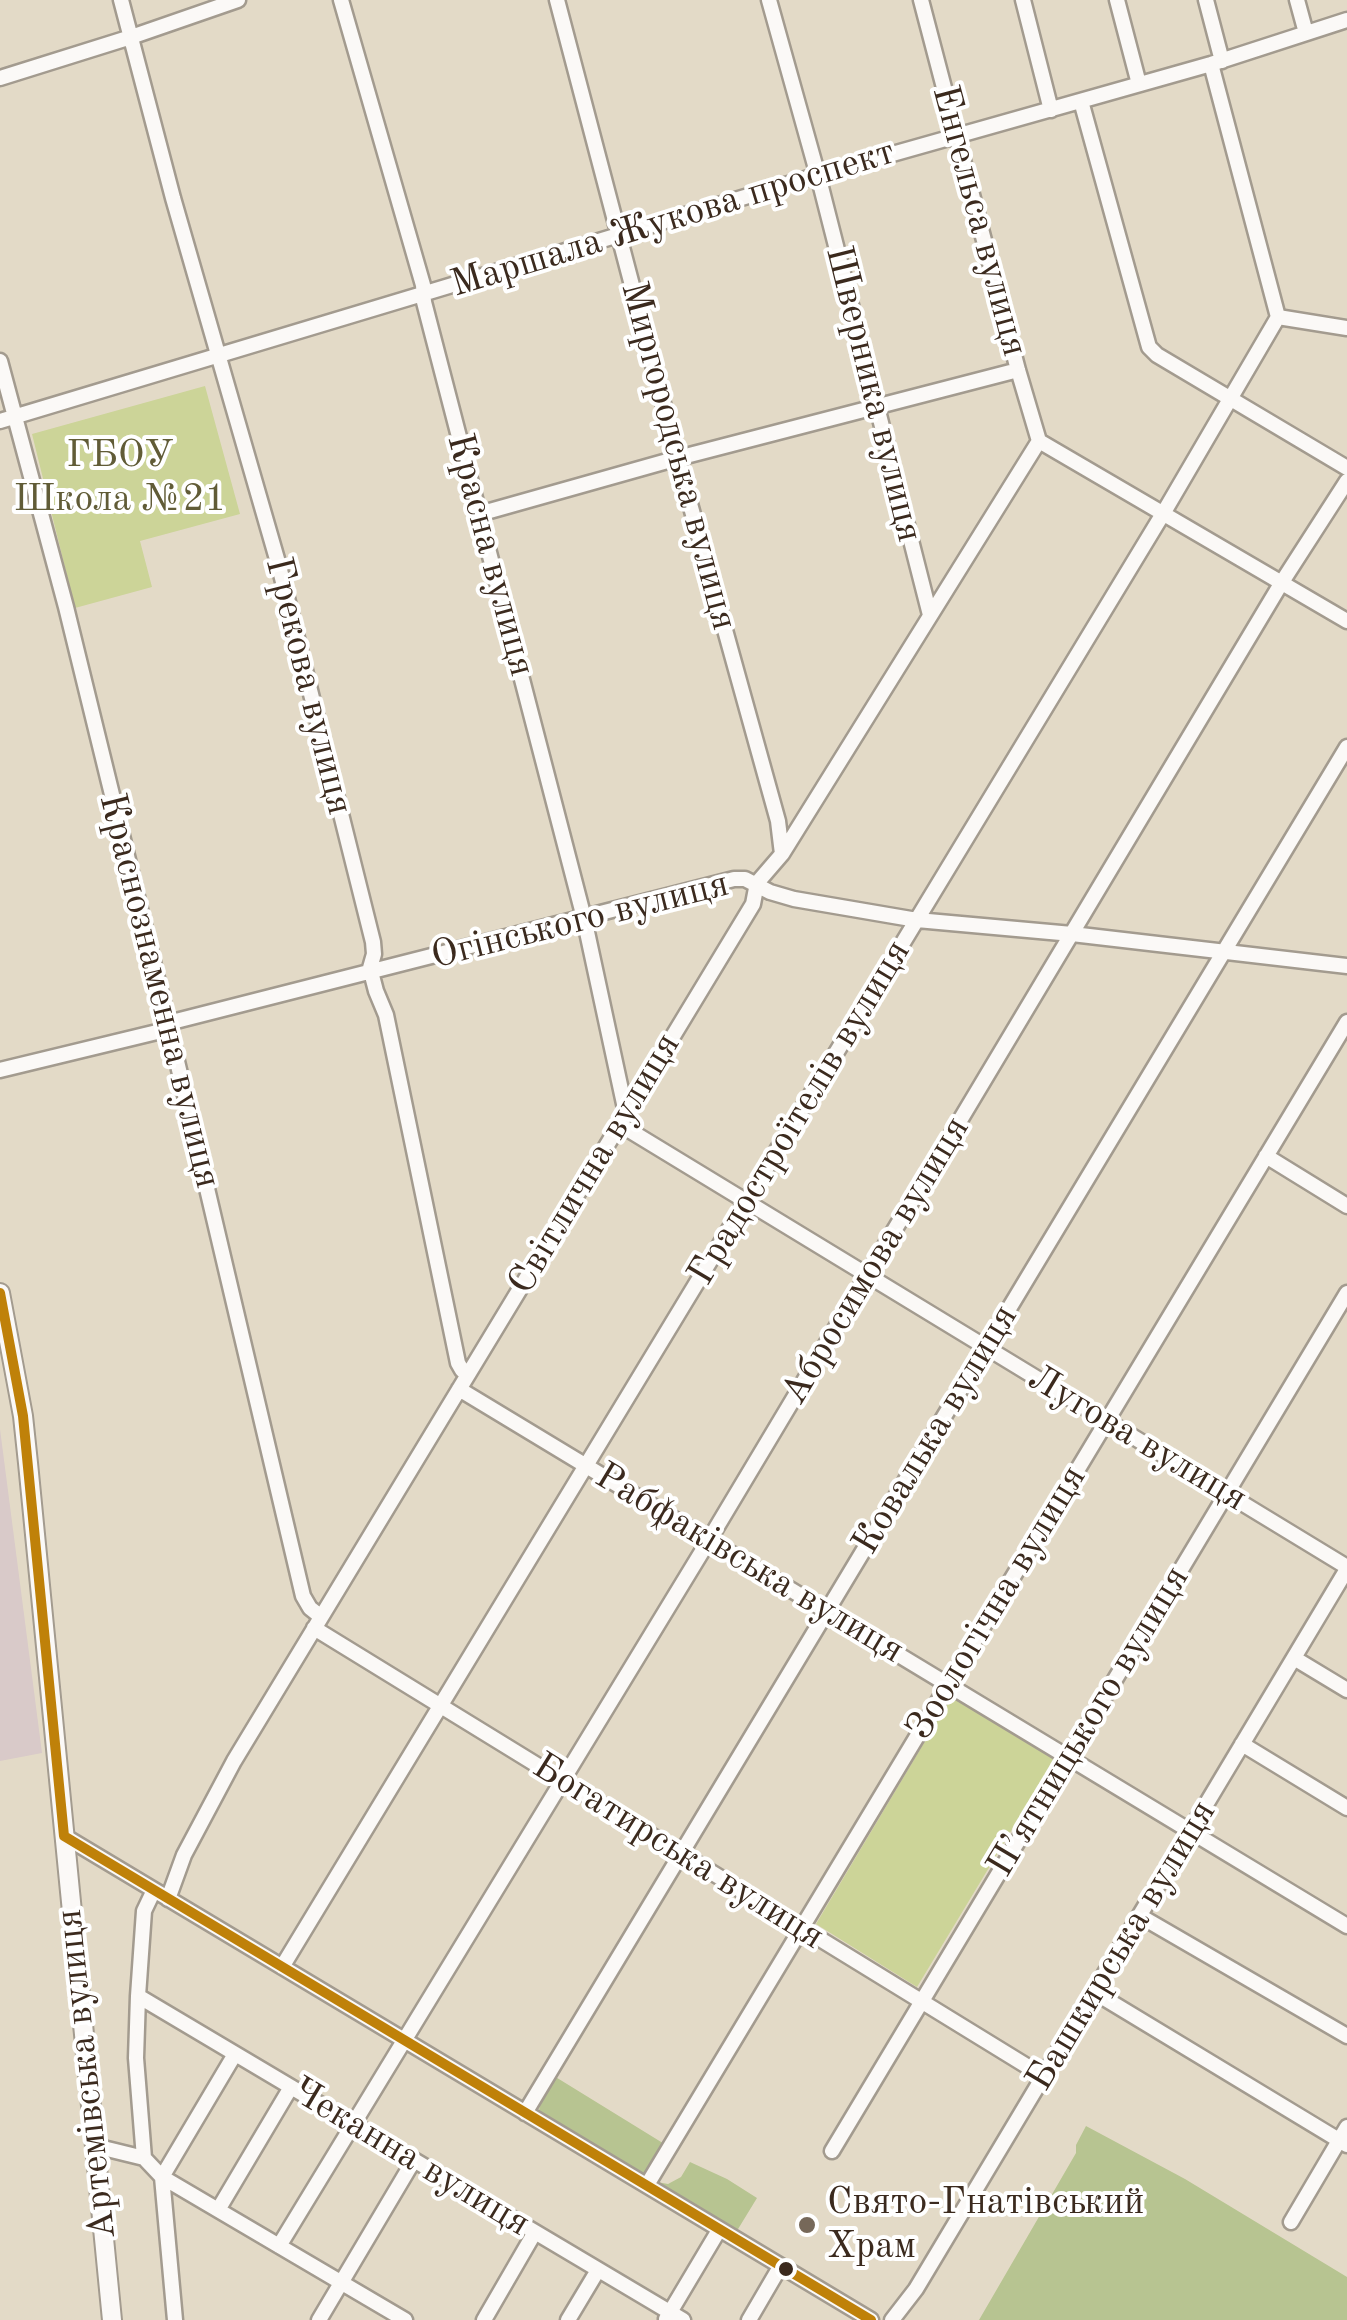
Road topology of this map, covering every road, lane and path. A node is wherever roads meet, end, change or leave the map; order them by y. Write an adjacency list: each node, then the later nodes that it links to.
1 (121, 0): 13 (street, Грекова вулиця)
2 (238, 0): 13 (street)
3 (341, 0): 22 (street, Красна вулиця)
4 (556, 0): 21 (street, Миргородська вулиця)
5 (769, 0): 20 (street, Шверника вулиця)
6 (921, 0): 19 (street, Енгельса вулиця)
7 (1023, 0): 18 (street)
8 (1117, 0): 16 (street)
9 (1206, 0): 14 (street)
10 (1297, 0): 12 (street)
11 (1347, 20): 12 (street, Маршала Жукова проспект)
12 (1306, 34): 14 (street, Маршала Жукова проспект)
13 (130, 37): 15 (street); 25 (street, Грекова вулиця)
14 (1216, 63): 16 (street, Маршала Жукова проспект); 23 (street)
15 (0, 78)
16 (1139, 84): 17 (street, Маршала Жукова проспект)
17 (1081, 101): 18 (street, Маршала Жукова проспект); 28 (street)
18 (1052, 110): 19 (street, Маршала Жукова проспект)
19 (957, 135): 20 (street, Маршала Жукова проспект); 27 (street, Енгельса вулиця)
20 (818, 175): 21 (street, Маршала Жукова проспект); 29 (street, Шверника вулиця)
21 (618, 235): 22 (street, Маршала Жукова проспект); 33 (street, Миргородська вулиця)
22 (424, 294): 25 (street, Маршала Жукова проспект); 37 (street, Красна вулиця)
23 (1278, 318): 24 (street); 28 (street, Градостроїтелiв вулиця)
24 (1347, 328)
25 (219, 355): 30 (street, Маршала Жукова проспект); 49 (street, Грекова вулиця)
26 (0, 361): 30 (street, Краснознаменна вулиця)
27 (1018, 370): 29 (street); 32 (street, Енгельса вулиця)
28 (1231, 398): 34 (street); 36 (street, Градостроїтелiв вулиця)
29 (876, 407): 33 (street); 39 (street, Шверника вулиця)
30 (16, 416): 31 (street, Маршала Жукова проспект); 51 (street, Краснознаменна вулиця)
31 (0, 421)
32 (1039, 442): 36 (street); 39 (street, Світлична вулиця)
33 (678, 458): 37 (street); 42 (street, Миргородська вулиця)
34 (1347, 468)
35 (1347, 482): 38 (street, Абросимова вулиця)
36 (1164, 512): 38 (street); 45 (street, Градостроїтелiв вулиця)
37 (479, 514): 44 (street, Красна вулиця)
38 (1282, 582): 40 (street); 46 (street, Абросимова вулиця)
39 (930, 615): 42 (street, Світлична вулиця)
40 (1347, 621)
41 (1347, 747): 47 (street, Ковалька вулиця)
42 (782, 854): 43 (street, Світлична вулиця)
43 (757, 884): 44 (street, Огінського вулиця); 45 (street, Огінського вулиця); 53 (street, Світлична вулиця)
44 (584, 918): 49 (street, Огінського вулиця); 53 (street, Красна вулиця)
45 (916, 920): 46 (street, Огінського вулиця); 55 (street, Градостроїтелiв вулиця)
46 (1072, 934): 47 (street, Огінського вулиця); 57 (street, Абросимова вулиця)
47 (1224, 952): 48 (street, Огінського вулиця); 60 (street, Ковалька вулиця)
48 (1347, 966)
49 (371, 972): 51 (street, Огінського вулиця); 61 (street, Грекова вулиця)
50 (1347, 1022): 54 (street, Зоологічна вулиця)
51 (168, 1023): 52 (street, Огінського вулиця); 69 (street, Краснознаменна вулиця)
52 (0, 1070)
53 (622, 1119): 55 (street, Лугова вулиця); 61 (street, Світлична вулиця)
54 (1266, 1156): 56 (street); 63 (street, Зоологічна вулиця)
55 (746, 1202): 57 (street, Лугова вулиця); 64 (street, Градостроїтелiв вулиця)
56 (1347, 1206)
57 (868, 1276): 60 (street, Лугова вулиця); 66 (street, Абросимова вулиця)
58 (0, 1293): 79 (main road, Артемівська вулиця)
59 (1347, 1294): 65 (street, П’ятницького вулиця)
60 (986, 1347): 63 (street, Лугова вулиця); 68 (street, Ковалька вулиця)
61 (467, 1374): 62 (street, Світлична вулиця)
62 (458, 1389): 64 (street, Рабфаківська вулиця); 69 (street, Світлична вулиця)
63 (1107, 1421): 65 (street, Лугова вулиця); 71 (street, Зоологічна вулиця)
64 (586, 1466): 66 (street, Рабфаківська вулиця); 73 (street, Градостроїтелiв вулиця)
65 (1226, 1493): 67 (street, Лугова вулиця); 75 (street, П’ятницького вулиця)
66 (709, 1540): 68 (street, Рабфаківська вулиця); 76 (street, Абросимова вулиця)
67 (1347, 1568): 70 (street, Башкирська вулиця)
68 (827, 1612): 71 (street, Рабфаківська вулиця); 80 (street, Ковалька вулиця)
69 (317, 1622): 73 (street, Богатирська вулиця); 82 (street, Світлична вулиця)
70 (1294, 1658): 72 (street); 74 (street, Башкирська вулиця)
71 (948, 1685): 75 (street, Рабфаківська вулиця); 85 (street, Зоологічна вулиця)
72 (1347, 1690)
73 (441, 1706): 76 (street, Богатирська вулиця); 86 (street, Градостроїтелiв вулиця)
74 (1242, 1744): 77 (street); 78 (street, Башкирська вулиця)
75 (1068, 1757): 78 (street, Рабфаківська вулиця); 89 (street, П’ятницького вулиця)
76 (562, 1780): 80 (street, Богатирська вулиця); 91 (street, Абросимова вулиця)
77 (1347, 1808)
78 (1191, 1832): 83 (street, Башкирська вулиця); 84 (street, Рабфаківська вулиця)
79 (64, 1836): 81 (street); 98 (main road, Артемівська вулиця)
80 (681, 1854): 85 (street, Богатирська вулиця); 95 (street, Ковалька вулиця)
81 (154, 1890): 82 (street); 88 (street, Артемівська вулиця)
82 (168, 1899): 86 (street)
83 (1140, 1916): 87 (street, Башкирська вулиця); 90 (street)
84 (1347, 1926)
85 (802, 1928): 89 (street, Богатирська вулиця); 103 (street, Зоологічна вулиця)
86 (282, 1968): 91 (street)
87 (1094, 1992): 93 (street, Башкирська вулиця); 97 (street)
88 (138, 1996): 92 (street, Чеканна вулиця); 100 (street, Артемівська вулиця)
89 (921, 2002): 93 (street, Богатирська вулиця); 99 (street, П’ятницького вулиця)
90 (1347, 2036)
91 (404, 2040): 95 (street); 96 (street, Абросимова вулиця)
92 (234, 2054): 94 (street, Чеканна вулиця); 102 (street)
93 (1044, 2076): 121 (street, Башкирська вулиця)
94 (290, 2087): 96 (street, Чеканна вулиця); 104 (street)
95 (526, 2113): 103 (street)
96 (352, 2124): 101 (street, Чеканна вулиця); 108 (street, Абросимова вулиця)
97 (1344, 2138): 105 (street)
98 (94, 2146): 100 (street); 113 (main road, Артемівська вулиця)
99 (832, 2151)
100 (144, 2158): 102 (street, Артемівська вулиця)
101 (414, 2160): 107 (street, Чеканна вулиця); 111 (street)
102 (162, 2177): 104 (street); 114 (street, Артемівська вулиця)
103 (647, 2185): 106 (street)
104 (218, 2210): 108 (street)
105 (1291, 2222)
106 (719, 2230): 109 (street); 112 (street)
107 (535, 2232): 110 (street, Чеканна вулиця); 117 (street)
108 (280, 2246): 111 (street)
109 (780, 2267): 119 (street); 120 (street)
110 (598, 2270): 112 (street, Чеканна вулиця); 118 (street)
111 (341, 2283): 115 (street); 116 (street)
112 (673, 2318)
113 (112, 2320)
114 (174, 2320)
115 (319, 2320)
116 (404, 2320)
117 (484, 2320)
118 (568, 2320)
119 (749, 2320)
120 (871, 2320)
121 (892, 2320)

